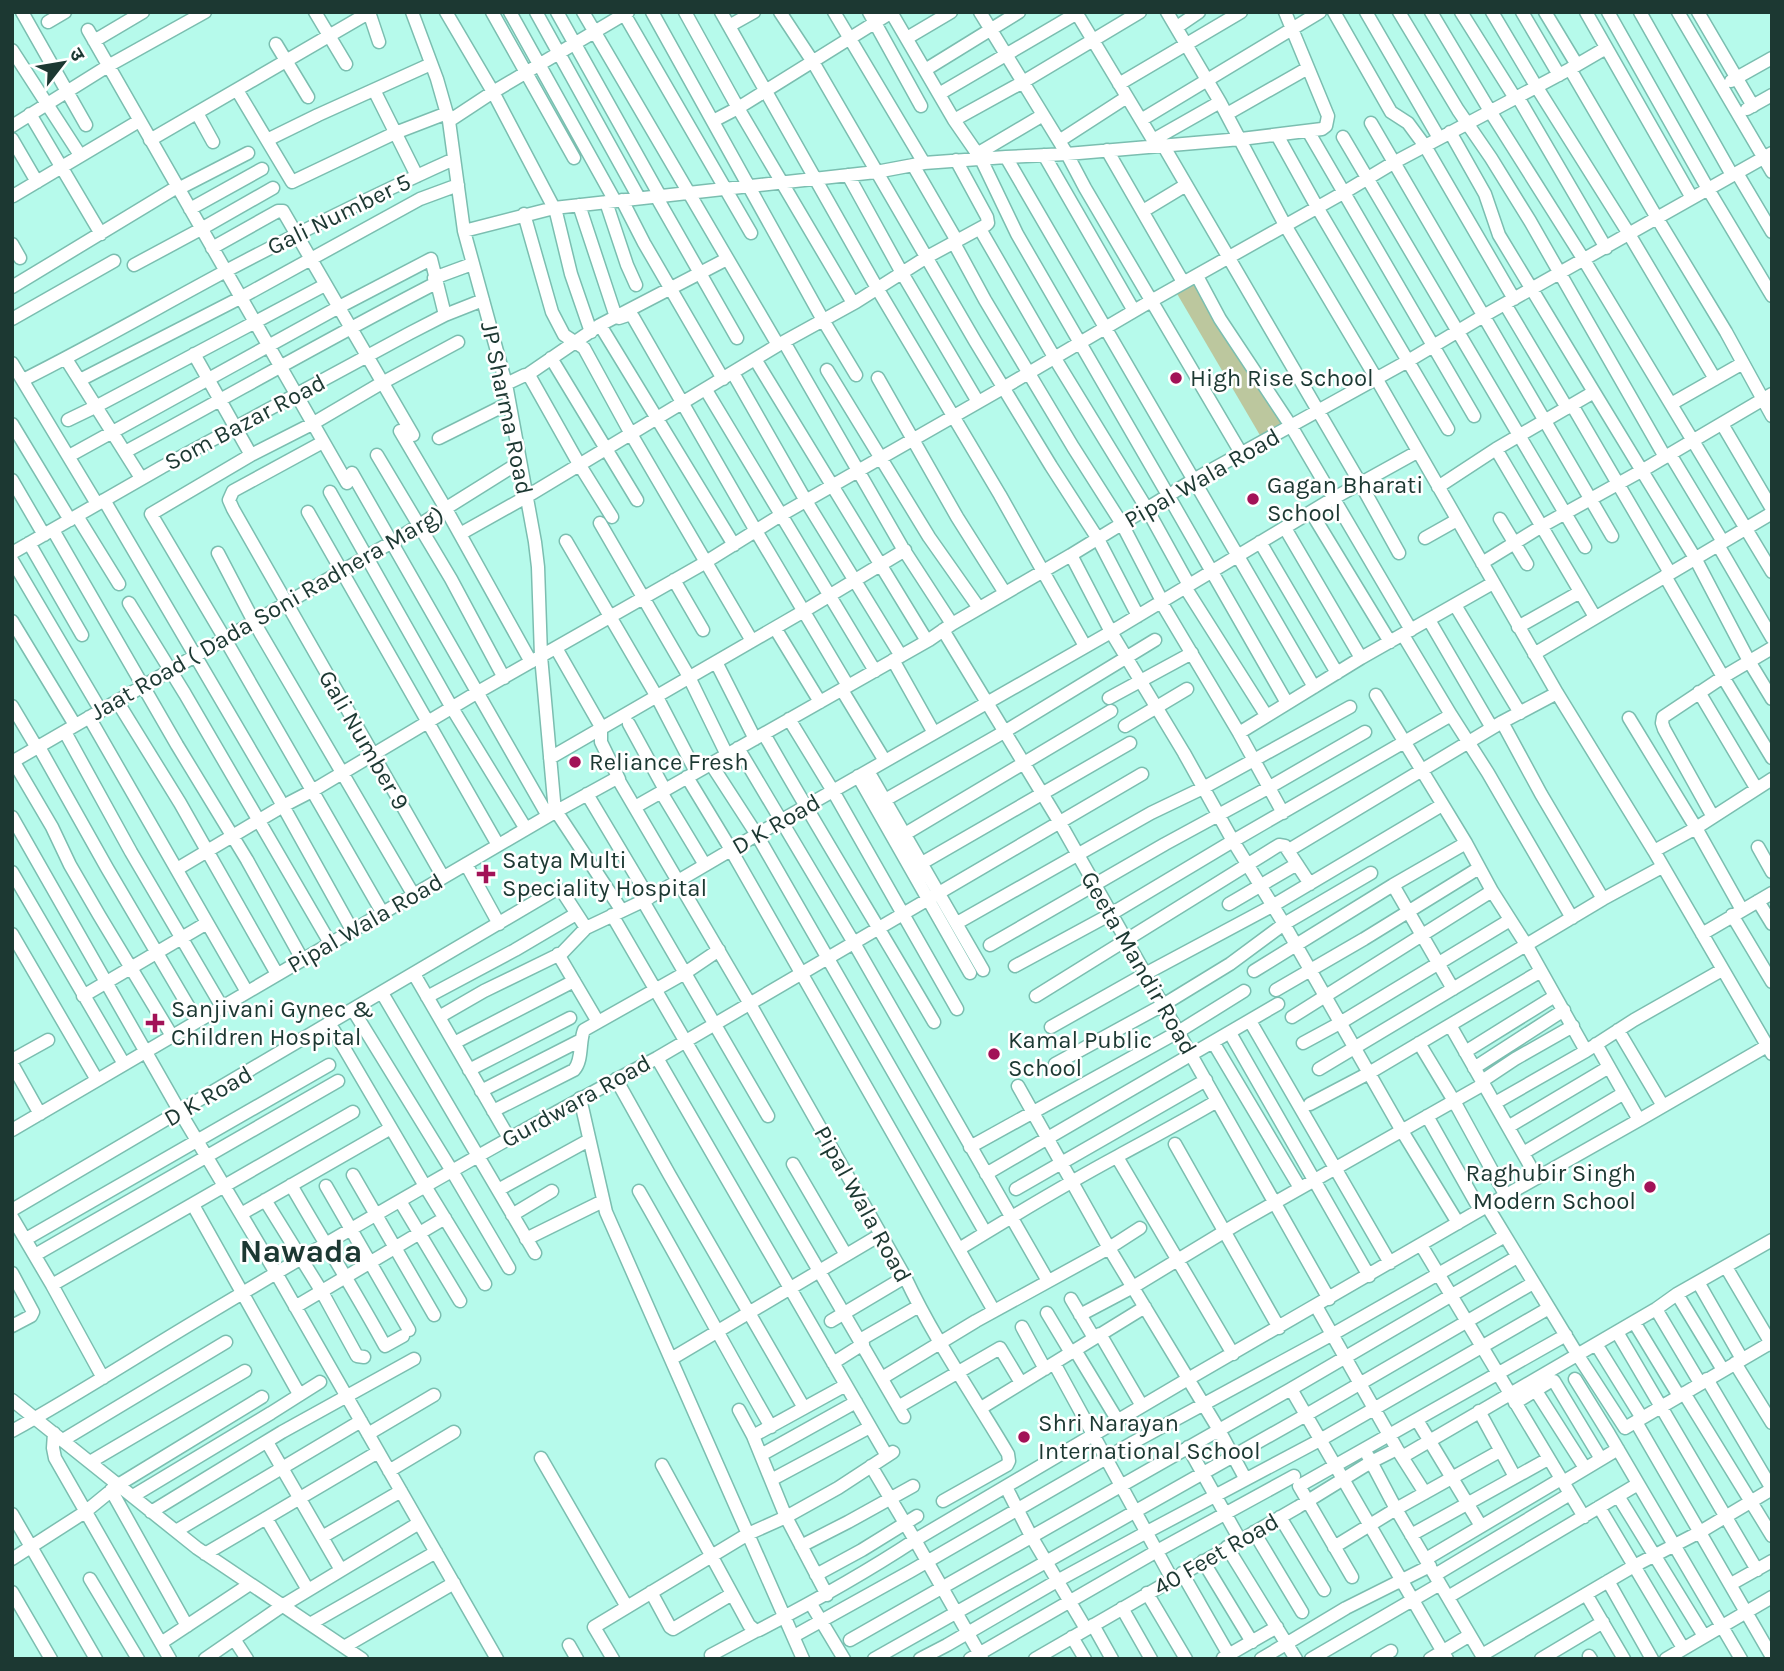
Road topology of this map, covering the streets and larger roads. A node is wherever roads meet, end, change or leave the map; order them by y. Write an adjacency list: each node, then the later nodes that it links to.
1 (22, 12): 84 (street)
2 (65, 12): 46 (street)
3 (143, 12): 70 (street)
4 (205, 12): 70 (street)
5 (315, 12): 52 (street)
6 (370, 12): 52 (street); 56 (street)
7 (412, 12): 68 (street, JP Sharma Road)
8 (446, 12): 85 (street)
9 (492, 12): 74 (street)
10 (510, 12): 69 (street)
11 (536, 12): 62 (street)
12 (557, 12): 58 (street)
13 (583, 12): 51 (street, Geeta Mandir Road)
14 (652, 12): 105 (street)
15 (685, 12): 94 (street)
16 (721, 12): 47 (street)
17 (754, 12): 47 (street)
18 (780, 12): 66 (street)
19 (834, 12): 53 (street)
20 (892, 12): 45 (street); 54 (street)
21 (951, 12): 54 (street)
22 (980, 12): 49 (street)
23 (1019, 12): 49 (street)
24 (1140, 12): 55 (street)
25 (1167, 12): 48 (street)
26 (1199, 12): 48 (street)
27 (1241, 12): 59 (street)
28 (1285, 12): 50 (street)
29 (1320, 12): 50 (street)
30 (1334, 12): 122 (street)
31 (1366, 12): 113 (street)
32 (1399, 12): 107 (street)
33 (1432, 12): 96 (street)
34 (1461, 12): 90 (street)
35 (1492, 12): 79 (street)
36 (1522, 12): 73 (street)
37 (1545, 12): 73 (street)
38 (1586, 12): 60 (street)
39 (1608, 12): 153 (street)
40 (1640, 12): 140 (street)
41 (1678, 12): 80 (street)
42 (1698, 12): 75 (street)
43 (625, 13): 51 (street); 152 (street)
44 (1077, 13): 55 (street); 63 (street)
45 (872, 18): 53 (street); 92 (street)
46 (48, 22)
47 (729, 26): 83 (street)
48 (1177, 27): 59 (street)
49 (991, 30): 63 (street); 72 (street)
50 (1292, 30): 71 (street); 76 (street)
51 (594, 32): 58 (street); 155 (street, Geeta Mandir Road)
52 (329, 36): 65 (street); 67 (street)
53 (850, 38): 66 (street); 135 (street)
54 (906, 38): 72 (street)
55 (1093, 40): 77 (street); 78 (street)
56 (379, 42)
57 (275, 44): 65 (street)
58 (574, 44): 62 (street); 157 (street)
59 (1187, 44): 76 (street); 78 (street)
60 (1606, 48): 73 (street); 159 (street)
61 (12, 50): 91 (street)
62 (560, 52): 69 (street); 158 (street)
63 (1007, 55): 77 (street); 86 (street)
64 (1772, 58): 75 (street)
65 (285, 62): 81 (street); 88 (street)
66 (813, 62): 83 (street); 138 (street)
67 (346, 64)
68 (431, 64): 82 (street); 101 (street, JP Sharma Road)
69 (540, 64): 74 (street); 160 (street)
70 (108, 66): 84 (street); 104 (street)
71 (1308, 68): 95 (street); 110 (street)
72 (925, 70): 86 (street)
73 (1569, 70): 79 (street); 167 (street)
74 (525, 73): 85 (street); 131 (street)
75 (1736, 78): 80 (street); 93 (street)
76 (1208, 79): 95 (street); 103 (street)
77 (1023, 82): 100 (street); 102 (street)
78 (1119, 84): 89 (street)
79 (1536, 86): 90 (street); 175 (street)
80 (1721, 86): 99 (street)
81 (237, 90): 97 (street); 118 (street)
82 (374, 90): 111 (street); 118 (street)
83 (766, 90): 94 (street); 143 (street)
84 (67, 92): 91 (street); 108 (street)
85 (493, 92): 101 (street); 163 (street)
86 (939, 94): 102 (street)
87 (1772, 95): 93 (street)
88 (308, 97)
89 (1127, 97): 103 (street); 119 (street)
90 (1515, 98): 96 (street); 180 (street)
91 (48, 104): 98 (street); 126 (street)
92 (921, 106)
93 (1753, 106): 99 (street)
94 (738, 108): 105 (street); 146 (street)
95 (1224, 108): 116 (street); 121 (street)
96 (1490, 111): 107 (street); 186 (street)
97 (197, 113): 117 (street); 120 (street)
98 (30, 114): 109 (street); 136 (street)
99 (1738, 114): 128 (street)
100 (1043, 115): 119 (street); 129 (street)
101 (448, 117): 111 (street); 132 (street, JP Sharma Road)
102 (954, 120): 129 (street)
103 (1141, 120): 121 (street)
104 (139, 121): 117 (street); 126 (street)
105 (713, 121): 149 (street)
106 (1371, 122): 134 (street)
107 (1466, 122): 113 (street); 193 (street)
108 (86, 125)
109 (12, 126)
110 (1308, 131): 112 (street); 154 (street)
111 (395, 133): 118 (street); 142 (street)
112 (1277, 135): 116 (street); 162 (street)
113 (1444, 135): 122 (street); 202 (street)
114 (1343, 137): 144 (street)
115 (12, 139): 145 (street)
116 (1241, 139): 121 (street); 168 (street)
117 (150, 140): 150 (street)
118 (267, 140)
119 (1059, 141): 125 (street)
120 (212, 142)
121 (1157, 143): 123 (street); 148 (street)
122 (1425, 146): 134 (street); 207 (street)
123 (1107, 150): 125 (street); 165 (street)
124 (248, 153): 150 (street)
125 (1067, 154): 127 (street); 206 (street)
126 (80, 155): 136 (street)
127 (1044, 155): 130 (street); 210 (street)
128 (1767, 155): 139 (street); 140 (street, Pipal Wala Road)
129 (979, 157): 130 (street); 133 (street); 224 (street)
130 (1006, 157): 218 (street)
131 (573, 158)
132 (454, 159): 142 (street, Gali Number 5); 147 (street, JP Sharma Road)
133 (956, 160): 135 (street); 170 (street)
134 (1393, 163): 144 (street); 212 (street)
135 (918, 164): 138 (street); 177 (street)
136 (62, 167): 145 (street); 174 (street)
137 (262, 169): 164 (street)
138 (876, 172): 141 (street); 181 (street)
139 (1772, 172)
140 (1735, 174): 153 (street, Pipal Wala Road); 172 (street)
141 (848, 175): 143 (street); 192 (street)
142 (417, 176): 176 (street, Gali Number 5)
143 (815, 178): 146 (street); 200 (street)
144 (1367, 178): 154 (street); 220 (street)
145 (37, 182): 156 (street)
146 (783, 183): 149 (street); 208 (street)
147 (458, 185): 171 (street, JP Sharma Road); 184 (street)
148 (1186, 185): 165 (street); 182 (street)
149 (750, 187): 152 (street); 215 (street)
150 (178, 188): 164 (street); 174 (street)
151 (273, 188): 169 (street)
152 (726, 189): 155 (street); 173 (street)
153 (1708, 189): 159 (street, Pipal Wala Road); 203 (street)
154 (1343, 193): 162 (street); 227 (street)
155 (689, 194): 157 (street); 185 (street, Geeta Mandir Road)
156 (13, 196)
157 (658, 196): 158 (street); 191 (street)
158 (639, 198): 160 (street)
159 (1692, 198): 167 (street, Pipal Wala Road)
160 (614, 201): 161 (street); 198 (street); 201 (street)
161 (579, 205): 163 (street); 213 (street)
162 (1317, 207): 168 (street); 234 (street)
163 (554, 208): 166 (street); 219 (street)
164 (190, 209): 169 (street)
165 (1143, 211): 196 (street)
166 (524, 215): 171 (street); 223 (street)
167 (1657, 218): 175 (street, Pipal Wala Road); 236 (street)
168 (1285, 225): 182 (street); 243 (street)
169 (201, 229): 179 (street); 189 (street)
170 (980, 229): 177 (street); 230 (street)
171 (464, 231): 188 (street, JP Sharma Road)
172 (1772, 232)
173 (751, 233)
174 (101, 234): 199 (street)
175 (1629, 234): 180 (street, Pipal Wala Road); 246 (street)
176 (297, 235): 179 (street); 184 (street); 190 (street, Gali Number 5)
177 (956, 242): 181 (street); 239 (street)
178 (12, 244): 183 (street)
179 (212, 248): 190 (street)
180 (1606, 248): 186 (street, Pipal Wala Road)
181 (927, 257): 192 (street); 251 (street)
182 (1229, 257): 194 (street); 263 (street)
183 (20, 258)
184 (310, 259): 197 (street); 204 (street)
185 (727, 259): 191 (street); 225 (street, Geeta Mandir Road)
186 (1584, 260): 193 (street, Pipal Wala Road); 260 (street)
187 (114, 261): 214 (street)
188 (472, 264): 195 (street); 205 (street, JP Sharma Road)
189 (134, 265)
190 (225, 271): 204 (street); 232 (street, Gali Number 5)
191 (700, 272): 201 (street); 221 (street)
192 (902, 273): 200 (street); 257 (street)
193 (1560, 273): 202 (street, Pipal Wala Road); 293 (street)
194 (1197, 276): 196 (street); 273 (street)
195 (435, 280): 209 (street); 211 (street); 217 (street)
196 (1183, 282): 206 (street)
197 (325, 285): 209 (street); 216 (street)
198 (636, 285)
199 (12, 287)
200 (877, 288): 208 (street); 264 (street)
201 (672, 289): 213 (street); 242 (street)
202 (1531, 289): 207 (street, Pipal Wala Road); 253 (street)
203 (1772, 296)
204 (240, 298): 216 (street); 248 (street)
205 (483, 300): 211 (street, Som Bazar Road); 250 (street, JP Sharma Road)
206 (1151, 300): 210 (street); 289 (street)
207 (1509, 301): 212 (street, Pipal Wala Road); 262 (street)
208 (853, 303): 215 (street)
209 (339, 307): 217 (street); 226 (street)
210 (1134, 310): 218 (street)
211 (445, 315): 229 (street, Som Bazar Road)
212 (1485, 316): 220 (street, Pipal Wala Road); 269 (street)
213 (617, 317): 219 (street); 259 (street)
214 (12, 319)
215 (823, 320): 225 (street); 241 (street)
216 (254, 322): 226 (street); 228 (street)
217 (351, 327): 229 (street); 237 (street)
218 (1104, 328): 224 (street); 300 (street)
219 (596, 329): 223 (street); 268 (street)
220 (1458, 331): 227 (street, Pipal Wala Road); 280 (street)
221 (737, 338)
222 (458, 342): 249 (street)
223 (576, 342): 231 (street); 278 (street)
224 (1079, 342): 230 (street); 307 (street)
225 (781, 343): 233 (street); 297 (street, Geeta Mandir Road)
226 (268, 346): 237 (street); 244 (street)
227 (1434, 346): 234 (street, Pipal Wala Road); 265 (street)
228 (194, 354): 244 (street); 261 (street)
229 (368, 356): 249 (street); 254 (street, Som Bazar Road)
230 (1054, 357): 239 (street); 315 (street)
231 (551, 358): 240 (street); 285 (street)
232 (66, 359): 247 (street, Gali Number 5); 248 (street)
233 (755, 359): 242 (street); 304 (street)
234 (1408, 361): 243 (street, Pipal Wala Road); 275 (street)
235 (12, 363): 247 (street)
236 (1743, 363): 246 (street); 255 (street)
237 (280, 368): 254 (street); 256 (street)
238 (828, 370): 294 (street)
239 (1028, 373): 251 (street); 324 (street)
240 (527, 375): 250 (street); 296 (street)
241 (856, 375)
242 (728, 376): 252 (street); 312 (street)
243 (1376, 378): 263 (street, Pipal Wala Road); 288 (street)
244 (207, 379): 256 (street); 276 (street)
245 (877, 379): 282 (street)
246 (1715, 379): 260 (street)
247 (23, 380): 292 (street)
248 (80, 380): 261 (street)
249 (382, 382): 271 (street); 279 (street)
250 (506, 384): 258 (street, JP Sharma Road)
251 (1003, 388): 257 (street); 334 (street)
252 (706, 390): 259 (street); 319 (street)
253 (1594, 392): 262 (street); 298 (street)
254 (295, 395): 271 (street); 274 (street, Som Bazar Road)
255 (1767, 397): 266 (street); 272 (street)
256 (220, 401): 274 (street); 287 (street)
257 (978, 402): 264 (street)
258 (509, 403): 281 (street); 295 (street, JP Sharma Road)
259 (682, 404): 268 (street); 329 (street)
260 (1671, 404): 283 (street)
261 (97, 406): 267 (street); 276 (street)
262 (1570, 406): 269 (street); 303 (street)
263 (1317, 411): 273 (street, Pipal Wala Road); 302 (street)
264 (953, 416): 282 (street); 357 (street)
265 (1474, 416)
266 (1772, 416)
267 (68, 419)
268 (657, 419): 278 (street); 341 (street)
269 (1546, 420): 280 (street); 311 (street)
270 (12, 424): 321 (street)
271 (312, 424): 284 (street); 290 (street)
272 (1722, 424): 283 (street); 320 (street)
273 (1290, 426): 289 (street, Pipal Wala Road); 309 (street)
274 (236, 427): 290 (street); 299 (street, Som Bazar Road)
275 (1448, 429)
276 (112, 431): 287 (street); 292 (street)
277 (400, 431): 314 (street)
278 (631, 434): 285 (street); 352 (street)
279 (413, 435)
280 (1520, 435): 286 (street); 318 (street)
281 (439, 438)
282 (913, 439): 294 (street); 367 (street)
283 (1693, 441): 293 (street); 328 (street)
284 (323, 442): 336 (street); 372 (street, Gali Number 9)
285 (606, 449): 296 (street); 310 (street)
286 (1496, 449): 305 (street); 326 (street)
287 (125, 452): 299 (street)
288 (1418, 452): 302 (street, D K Road); 305 (street)
289 (1241, 453): 300 (street, Pipal Wala Road)
290 (251, 455): 390 (street)
291 (377, 455): 325 (street)
292 (69, 456): 313 (street)
293 (1667, 456): 298 (street); 339 (street)
294 (880, 458): 297 (street); 374 (street)
295 (520, 462): 308 (street, JP Sharma Road); 314 (street, Jaat Road ( Dada Soni Radhera Marg))
296 (579, 464): 308 (street); 369 (street)
297 (859, 470): 304 (street); 343 (street, Geeta Mandir Road)
298 (1643, 470): 303 (street); 350 (street)
299 (141, 478): 313 (street, Som Bazar Road)
300 (1195, 479): 307 (street, Pipal Wala Road); 349 (street)
301 (12, 480): 330 (street)
302 (1360, 484): 309 (street, D K Road); 346 (street)
303 (1619, 484): 311 (street); 360 (street)
304 (831, 486): 312 (street); 355 (street)
305 (1438, 487): 323 (street)
306 (331, 492): 348 (street)
307 (1168, 495): 315 (street, Pipal Wala Road); 358 (street)
308 (526, 497): 331 (street); 404 (street, JP Sharma Road)
309 (1334, 498): 317 (street, D K Road); 387 (street)
310 (636, 500)
311 (1591, 500): 318 (street); 332 (street)
312 (806, 501): 319 (street); 362 (street)
313 (100, 502): 321 (street, Som Bazar Road); 400 (street)
314 (446, 509): 325 (street, Jaat Road ( Dada Soni Radhera Marg)); 331 (street)
315 (1147, 509): 324 (street, Pipal Wala Road); 365 (street)
316 (308, 512): 356 (street)
317 (1311, 512): 327 (street, D K Road); 394 (street)
318 (1566, 514): 326 (street); 342 (street)
319 (781, 515): 329 (street); 368 (street)
320 (1770, 517): 328 (street)
321 (74, 518): 330 (street, Som Bazar Road); 364 (street)
322 (1500, 519): 338 (street)
323 (1457, 520): 333 (street); 353 (street)
324 (1122, 524): 334 (street, Pipal Wala Road); 370 (street)
325 (418, 526): 336 (street, Jaat Road ( Dada Soni Radhera Marg)); 411 (street)
326 (1542, 526): 338 (street); 366 (street)
327 (1285, 528): 337 (street, D K Road); 403 (street)
328 (1746, 528): 339 (street); 359 (street)
329 (756, 531): 341 (street); 375 (street)
330 (48, 532): 340 (street, Som Bazar Road); 414 (street)
331 (460, 534): 404 (street)
332 (1612, 536)
333 (1425, 538)
334 (1098, 539): 347 (street, Pipal Wala Road); 377 (street)
335 (566, 541): 376 (street)
336 (392, 542): 348 (street, Jaat Road ( Dada Soni Radhera Marg)); 418 (street)
337 (1260, 542): 349 (street, D K Road); 409 (street)
338 (1515, 543): 353 (street); 354 (street)
339 (1720, 543): 350 (street); 389 (street)
340 (29, 544): 344 (street, Som Bazar Road); 388 (street)
341 (734, 545): 352 (street)
342 (1585, 547)
343 (905, 550): 355 (street); 382 (street, Geeta Mandir Road)
344 (12, 553)
345 (218, 553): 381 (street)
346 (1399, 553)
347 (1071, 555): 357 (street, Pipal Wala Road); 386 (street)
348 (367, 556): 356 (street, Jaat Road ( Dada Soni Radhera Marg)); 431 (street)
349 (1238, 556): 358 (street, D K Road); 415 (street)
350 (1695, 558): 360 (street); 405 (street)
351 (12, 560): 433 (street)
352 (706, 562): 361 (street); 392 (street)
353 (1482, 563): 363 (street)
354 (1527, 564)
355 (880, 565): 362 (street); 393 (street)
356 (342, 571): 372 (street, Jaat Road ( Dada Soni Radhera Marg)); 438 (street)
357 (1042, 572): 367 (street, Pipal Wala Road); 395 (street)
358 (1211, 572): 365 (street, D K Road); 427 (street)
359 (1772, 572)
360 (1668, 574): 378 (street); 410 (street)
361 (674, 580): 369 (street); 385 (street)
362 (856, 580): 368 (street); 402 (street)
363 (1493, 583): 373 (street); 383 (street)
364 (118, 584)
365 (1187, 586): 370 (street, D K Road); 434 (street)
366 (1580, 592): 378 (street); 383 (street)
367 (1005, 593): 374 (street, Pipal Wala Road)
368 (830, 595): 375 (street); 408 (street)
369 (643, 597): 376 (street); 412 (street)
370 (1162, 601): 377 (street, D K Road); 398 (street)
371 (129, 603): 407 (street)
372 (286, 604): 381 (street, Jaat Road ( Dada Soni Radhera Marg)); 454 (street, Gali Number 9)
373 (1455, 605): 379 (street); 432 (street)
374 (979, 608): 382 (street, Pipal Wala Road)
375 (804, 611): 384 (street); 416 (street)
376 (611, 616): 396 (street); 422 (street)
377 (1138, 616): 386 (street, D K Road)
378 (1595, 617): 399 (street)
379 (1429, 620): 387 (street); 440 (street)
380 (12, 621): 442 (street)
381 (254, 622): 390 (street, Jaat Road ( Dada Soni Radhera Marg)); 463 (street)
382 (948, 627): 393 (street, Pipal Wala Road); 426 (street, Geeta Mandir Road)
383 (1518, 627): 399 (street)
384 (775, 628): 392 (street); 425 (street)
385 (703, 630)
386 (1111, 632): 395 (street, D K Road); 401 (street)
387 (1407, 632): 394 (street); 435 (street)
388 (82, 635)
389 (1772, 638)
390 (225, 639): 400 (street, Jaat Road ( Dada Soni Radhera Marg)); 472 (street)
391 (1155, 640): 401 (street)
392 (752, 641): 406 (street)
393 (927, 641): 402 (street, Pipal Wala Road)
394 (1390, 642): 403 (street)
395 (1085, 646): 426 (street, D K Road)
396 (556, 648): 404 (street); 443 (street)
397 (1772, 648): 405 (street)
398 (1192, 653): 413 (street); 447 (street)
399 (1534, 654): 420 (street)
400 (195, 656): 407 (street, Jaat Road ( Dada Soni Radhera Marg)); 479 (street)
401 (1126, 657): 413 (street); 444 (street)
402 (897, 658): 408 (street, Pipal Wala Road); 446 (street)
403 (1362, 658): 409 (street)
404 (536, 659): 411 (street); 455 (street, JP Sharma Road)
405 (1749, 661): 410 (street); 423 (street)
406 (716, 663): 412 (street); 448 (street)
407 (170, 670): 414 (street, Jaat Road ( Dada Soni Radhera Marg)); 488 (street)
408 (875, 671): 416 (street, Pipal Wala Road)
409 (1337, 673): 415 (street)
410 (1723, 677): 419 (street); 456 (street)
411 (504, 678): 418 (street)
412 (690, 678): 422 (street); 453 (street)
413 (1140, 681): 429 (street); 460 (street)
414 (144, 685): 424 (street, Jaat Road ( Dada Soni Radhera Marg)); 494 (street)
415 (1314, 687): 427 (street)
416 (845, 688): 425 (street, Pipal Wala Road); 458 (street)
417 (1187, 689): 429 (street)
418 (478, 692): 431 (street); 482 (street)
419 (1699, 692): 471 (street); 486 (street)
420 (1557, 693): 432 (street); 502 (street)
421 (1376, 695): 450 (street)
422 (657, 696): 443 (street); 466 (street)
423 (1772, 699)
424 (117, 701): 433 (street, Jaat Road ( Dada Soni Radhera Marg)); 501 (street)
425 (820, 702): 437 (street, Pipal Wala Road)
426 (987, 703): 444 (street, Geeta Mandir Road); 446 (street, D K Road)
427 (1287, 703): 434 (street)
428 (12, 706): 452 (street)
429 (1156, 707): 441 (street); 469 (street)
430 (1350, 707): 459 (street)
431 (452, 708): 438 (street); 491 (street)
432 (1520, 713): 440 (street)
433 (95, 714): 442 (street, Jaat Road ( Dada Soni Radhera Marg)); 511 (street)
434 (1266, 715): 447 (street)
435 (1451, 715): 449 (street); 450 (street)
436 (1629, 718): 490 (street)
437 (789, 719): 448 (street, Pipal Wala Road); 474 (street)
438 (427, 723): 454 (street); 497 (street)
439 (629, 724): 473 (street)
440 (1497, 725): 449 (street); 525 (street)
441 (1125, 726)
442 (70, 728): 452 (street, Jaat Road ( Dada Soni Radhera Marg)); 550 (street)
443 (601, 729): 455 (street); 467 (street)
444 (1004, 732): 460 (street, Geeta Mandir Road); 477 (street)
445 (1365, 732): 470 (street)
446 (934, 733): 458 (street, D K Road)
447 (1239, 733): 459 (street)
448 (760, 736): 453 (street, Pipal Wala Road); 480 (street)
449 (1469, 741): 462 (street); 537 (street)
450 (1404, 742): 462 (street); 483 (street)
451 (1130, 743): 476 (street)
452 (38, 747): 457 (street, Jaat Road ( Dada Soni Radhera Marg)); 558 (street)
453 (733, 751): 461 (street, Pipal Wala Road); 487 (street)
454 (372, 755): 463 (street); 515 (street, Gali Number 9)
455 (551, 758): 482 (street, JP Sharma Road)
456 (1772, 758)
457 (13, 761): 564 (street)
458 (885, 761): 464 (street, D K Road)
459 (1253, 761): 469 (street); 470 (street)
460 (1023, 763): 476 (street, Geeta Mandir Road); 492 (street)
461 (711, 764): 466 (street, Pipal Wala Road); 493 (street)
462 (1422, 770): 478 (street); 500 (street)
463 (342, 772): 472 (street); 523 (street)
464 (863, 773): 474 (street, D K Road); 477 (street); 524 (street)
465 (1142, 774): 489 (street, Gurdwara Road)
466 (692, 775): 473 (street, Pipal Wala Road); 499 (street)
467 (619, 779): 475 (street, Pipal Wala Road); 481 (street, Pipal Wala Road)
468 (1772, 779): 471 (street)
469 (1203, 788): 484 (street); 503 (street)
470 (1268, 788): 483 (street); 484 (street)
471 (1756, 788): 486 (street)
472 (312, 791): 479 (street); 531 (street)
473 (663, 791): 481 (street, Pipal Wala Road); 507 (street)
474 (833, 791): 480 (street, D K Road); 536 (street)
475 (587, 794): 482 (street, Pipal Wala Road); 526 (street)
476 (1042, 794): 489 (street, Geeta Mandir Road); 505 (street)
477 (885, 800): 492 (street)
478 (1442, 805): 496 (street); 518 (street)
479 (284, 806): 488 (street); 546 (street)
480 (805, 806): 487 (street, D K Road); 545 (street)
481 (635, 807): 516 (street, Pipal Wala Road)
482 (553, 813): 491 (street, Pipal Wala Road); 533 (street)
483 (1283, 813): 495 (street)
484 (1218, 815): 495 (street); 517 (street)
485 (12, 817): 577 (street)
486 (1713, 817): 490 (street)
487 (782, 820): 493 (street, D K Road); 553 (street)
488 (258, 821): 494 (street); 552 (street)
489 (1059, 823): 503 (street, Geeta Mandir Road); 524 (street, Gurdwara Road)
490 (1696, 828): 502 (street); 532 (street)
491 (526, 829): 497 (street, Pipal Wala Road)
492 (905, 834): 505 (street)
493 (757, 835): 499 (street, D K Road); 560 (street)
494 (233, 836): 501 (street); 561 (street)
495 (1233, 841): 508 (street); 535 (street)
496 (1465, 843): 510 (street); 519 (street)
497 (498, 845): 504 (street, Pipal Wala Road)
498 (1758, 848): 513 (street)
499 (731, 850): 507 (street, D K Road); 574 (street)
500 (1289, 850): 506 (street); 508 (street)
501 (207, 851): 511 (street); 572 (street)
502 (1654, 851): 509 (street)
503 (1078, 856): 517 (street, Geeta Mandir Road); 540 (street)
504 (466, 863): 515 (street, Pipal Wala Road); 541 (street)
505 (922, 863): 524 (street)
506 (1297, 864): 518 (street); 520 (street)
507 (705, 865): 516 (street, D K Road)
508 (1248, 866): 520 (street); 551 (street)
509 (1662, 867): 525 (street); 547 (street)
510 (1479, 868): 521 (street); 530 (street)
511 (177, 869): 539 (street)
512 (12, 872): 585 (street)
513 (1772, 872)
514 (1371, 873): 542 (street)
515 (443, 877): 523 (street, Pipal Wala Road)
516 (678, 881): 526 (street, D K Road); 557 (street, Pipal Wala Road)
517 (1094, 884): 535 (street, Geeta Mandir Road); 554 (street)
518 (1310, 884): 529 (street)
519 (1393, 885): 530 (street); 555 (street)
520 (1260, 886): 528 (street); 529 (street)
521 (1492, 891): 538 (street); 549 (street)
522 (1772, 893): 527 (street)
523 (413, 894): 531 (street, Pipal Wala Road)
524 (934, 896): 536 (street, Gurdwara Road); 540 (street); 571 (street)
525 (1603, 899): 537 (street)
526 (646, 900): 533 (street, D K Road); 570 (street)
527 (1758, 901): 532 (street); 543 (street)
528 (1229, 904)
529 (1272, 906): 542 (street); 575 (street)
530 (1409, 911): 549 (street); 566 (street)
531 (382, 912): 546 (street, Pipal Wala Road)
532 (1737, 912): 547 (street); 578 (street)
533 (617, 913): 544 (street, D K Road); 580 (street)
534 (576, 914): 541 (street, D K Road); 544 (street, D K Road); 588 (street)
535 (1111, 914): 551 (street, Geeta Mandir Road); 563 (street)
536 (902, 915): 545 (street, Gurdwara Road); 594 (street)
537 (1572, 918): 556 (street)
538 (1510, 920): 556 (street); 562 (street)
539 (208, 923): 550 (street); 583 (street)
540 (957, 923): 565 (street)
541 (499, 924): 573 (street, D K Road)
542 (1284, 924): 555 (street); 592 (street)
543 (1772, 924)
544 (586, 928): 559 (street)
545 (879, 928): 553 (street, Gurdwara Road); 603 (street)
546 (352, 930): 552 (street, Pipal Wala Road)
547 (1702, 933): 567 (street)
548 (12, 934): 638 (street)
549 (1422, 935): 562 (street); 589 (street)
550 (181, 938): 558 (street); 593 (street)
551 (1126, 941): 575 (street, Geeta Mandir Road); 586 (street)
552 (330, 943): 561 (street, Pipal Wala Road)
553 (854, 943): 560 (street, Gurdwara Road); 668 (street)
554 (990, 945)
555 (1295, 945): 566 (street); 568 (street)
556 (1527, 946): 569 (street); 579 (street)
557 (719, 950): 570 (street); 590 (street, Pipal Wala Road)
558 (157, 952): 564 (street); 600 (street)
559 (558, 954): 576 (street); 597 (street)
560 (828, 958): 574 (street, Gurdwara Road); 708 (street)
561 (302, 959): 572 (street, Pipal Wala Road)
562 (1438, 964): 579 (street); 605 (street)
563 (1015, 966)
564 (131, 967): 577 (street); 613 (street)
565 (983, 970)
566 (1310, 970): 581 (street); 589 (street)
567 (1722, 970): 610 (street); 623 (street)
568 (1254, 971)
569 (1541, 971): 587 (street); 607 (street)
570 (685, 973): 580 (street); 604 (street)
571 (970, 973)
572 (277, 974): 583 (street, Pipal Wala Road)
573 (414, 974): 584 (street, D K Road); 588 (street)
574 (801, 974): 590 (street, Gurdwara Road); 720 (street)
575 (1145, 974): 592 (street, Geeta Mandir Road); 609 (street)
576 (574, 981): 602 (street); 618 (street)
577 (107, 982): 585 (street); 624 (street)
578 (1772, 982)
579 (1453, 989): 622 (street)
580 (656, 990): 602 (street); 616 (street)
581 (1276, 990)
582 (1244, 991): 611 (street)
583 (247, 992): 593 (street, Pipal Wala Road)
584 (382, 993): 595 (street, D K Road); 671 (street)
585 (83, 996): 629 (street)
586 (1036, 996)
587 (1555, 996): 596 (street); 625 (street)
588 (428, 997): 597 (street)
589 (1325, 997): 598 (street); 605 (street)
590 (750, 1004): 604 (street, Gurdwara Road); 711 (street, Pipal Wala Road)
591 (1279, 1004): 601 (street)
592 (1163, 1005): 611 (street, Geeta Mandir Road); 630 (street)
593 (222, 1006): 600 (street, Pipal Wala Road)
594 (957, 1009)
595 (353, 1010): 606 (street, D K Road); 676 (street)
596 (1564, 1010): 608 (street); 633 (street)
597 (439, 1017): 618 (street)
598 (1292, 1017)
599 (570, 1018): 635 (street)
600 (197, 1021): 613 (street, Pipal Wala Road)
601 (1250, 1021): 612 (street); 675 (street)
602 (598, 1022): 615 (street)
603 (934, 1022)
604 (716, 1023): 616 (street, Gurdwara Road); 656 (street)
605 (1340, 1023): 619 (street); 622 (street)
606 (330, 1024): 652 (street, D K Road); 660 (street)
607 (1450, 1025): 620 (street); 625 (street)
608 (1573, 1026): 621 (street); 641 (street)
609 (1051, 1027)
610 (1618, 1030): 621 (street); 650 (street)
611 (1178, 1032): 626 (street, Geeta Mandir Road); 654 (street)
612 (1230, 1033): 617 (street); 681 (street)
613 (172, 1036): 624 (street, Pipal Wala Road)
614 (48, 1040): 628 (street)
615 (580, 1040): 643 (street); 651 (street)
616 (686, 1041): 627 (street, Gurdwara Road); 731 (street)
617 (1213, 1042): 626 (street); 686 (street)
618 (454, 1043): 635 (street)
619 (1304, 1043)
620 (1419, 1043): 636 (street); 647 (street)
621 (1591, 1047): 632 (street); 648 (street)
622 (1354, 1048): 634 (street); 636 (street)
623 (1769, 1050): 650 (street)
624 (146, 1051): 629 (street, Pipal Wala Road); 652 (street)
625 (1465, 1052): 633 (street)
626 (1191, 1055): 639 (street, Geeta Mandir Road); 664 (street)
627 (657, 1058): 637 (street, Gurdwara Road); 744 (street)
628 (12, 1062): 655 (street)
629 (124, 1064): 638 (street, Pipal Wala Road)
630 (1055, 1064)
631 (329, 1065): 665 (street)
632 (1609, 1067): 644 (street); 659 (street)
633 (1474, 1068): 641 (street)
634 (1319, 1069)
635 (469, 1070): 643 (street)
636 (1369, 1073): 649 (street); 662 (street)
637 (616, 1079): 645 (street, Gurdwara Road); 759 (street)
638 (97, 1080): 655 (street, Pipal Wala Road)
639 (1206, 1080): 646 (street, Geeta Mandir Road); 674 (street)
640 (338, 1081): 670 (street)
641 (1483, 1083): 647 (street); 648 (street)
642 (1018, 1086): 654 (street)
643 (481, 1091): 651 (street)
644 (1624, 1093): 658 (street); 669 (street)
645 (580, 1098): 663 (street, Gurdwara Road); 666 (street)
646 (1217, 1101): 672 (street); 695 (street, Geeta Mandir Road)
647 (1454, 1101): 657 (street); 691 (street)
648 (1494, 1103): 659 (street)
649 (1310, 1104)
650 (1663, 1106): 658 (street)
651 (492, 1111): 663 (street)
652 (180, 1112): 665 (street); 698 (street, D K Road)
653 (353, 1112): 685 (street)
654 (1033, 1113): 664 (street); 668 (street)
655 (40, 1114): 661 (street, Pipal Wala Road)
656 (768, 1116)
657 (1427, 1116): 662 (street); 697 (street)
658 (1639, 1120): 679 (street)
659 (1508, 1127): 669 (street)
660 (391, 1128): 682 (street); 684 (street)
661 (12, 1130)
662 (1402, 1131): 675 (street); 705 (street)
663 (509, 1138): 671 (street, Gurdwara Road)
664 (1048, 1139): 674 (street); 677 (street)
665 (197, 1140): 670 (street); 713 (street)
666 (589, 1140): 688 (street); 694 (street)
667 (1175, 1144): 709 (street)
668 (970, 1147): 677 (street)
669 (1523, 1153): 679 (street)
670 (206, 1156): 685 (street); 722 (street)
671 (478, 1156): 676 (street, Gurdwara Road); 688 (street)
672 (1117, 1157): 680 (street); 726 (street)
673 (793, 1164): 723 (street)
674 (1062, 1164): 680 (street); 687 (street)
675 (1336, 1169): 681 (street); 728 (street)
676 (452, 1171): 684 (street, Gurdwara Road); 730 (street)
677 (986, 1174): 703 (street)
678 (353, 1175): 701 (street)
679 (1537, 1178): 691 (street)
680 (1072, 1182): 703 (street); 719 (street)
681 (1314, 1182): 686 (street); 735 (street)
682 (291, 1185): 692 (street); 715 (street)
683 (326, 1186): 707 (street)
684 (425, 1186): 693 (street, Gurdwara Road); 704 (street)
685 (225, 1187): 696 (street); 699 (street)
686 (1300, 1188): 695 (street)
687 (1016, 1189)
688 (498, 1191): 700 (street)
689 (552, 1191): 700 (street)
690 (639, 1191): 770 (street)
691 (1506, 1196): 697 (street)
692 (265, 1200): 699 (street); 725 (street)
693 (400, 1201): 701 (street, Gurdwara Road); 710 (street)
694 (603, 1201): 714 (street); 787 (street)
695 (1275, 1202): 709 (street); 750 (street, Geeta Mandir Road)
696 (193, 1205): 741 (street); 746 (street)
697 (1484, 1208): 705 (street); 712 (street)
698 (12, 1210)
699 (241, 1214): 733 (street)
700 (512, 1214): 714 (street)
701 (376, 1215): 707 (street, Gurdwara Road); 718 (street)
702 (12, 1217): 713 (street)
703 (1011, 1217): 708 (street); 738 (street)
704 (445, 1218): 710 (street); 742 (street)
705 (1458, 1223): 716 (street)
706 (1140, 1228): 719 (street)
707 (351, 1229): 715 (street, Gurdwara Road); 727 (street)
708 (985, 1232): 720 (street)
709 (1224, 1232): 726 (street); 769 (street)
710 (420, 1233): 718 (street); 751 (street)
711 (880, 1235): 723 (street); 736 (street, Pipal Wala Road)
712 (1505, 1236): 724 (street); 734 (street)
713 (26, 1239): 722 (street)
714 (526, 1239): 721 (street)
715 (325, 1244): 725 (street, Gurdwara Road); 737 (street)
716 (1421, 1245): 728 (street); 734 (street)
717 (1770, 1245): 729 (street)
718 (395, 1248): 727 (street); 762 (street)
719 (1109, 1248): 738 (street); 743 (street)
720 (959, 1249): 758 (street)
721 (535, 1253)
722 (35, 1255): 741 (street)
723 (845, 1255): 731 (street)
724 (1517, 1257): 740 (street); 748 (street)
725 (301, 1259): 733 (street, Gurdwara Road); 745 (street)
726 (1177, 1261): 743 (street); 782 (street)
727 (371, 1263): 737 (street); 737 (street)
728 (1390, 1263): 735 (street)
729 (1726, 1267): 739 (street); 779 (street)
730 (509, 1268)
731 (819, 1270): 744 (street); 761 (street)
732 (12, 1273): 767 (street)
733 (276, 1273): 746 (street, Gurdwara Road); 753 (street)
734 (1438, 1273): 748 (street); 772 (street)
735 (1368, 1276): 750 (street)
736 (905, 1277): 754 (street, Pipal Wala Road); 761 (street)
737 (346, 1278): 745 (street)
738 (1048, 1281): 758 (street)
739 (1698, 1282): 747 (street); 788 (street)
740 (1533, 1283): 756 (street); 765 (street)
741 (52, 1284): 795 (street)
742 (485, 1284)
743 (1133, 1287): 755 (street); 763 (street)
744 (790, 1288): 759 (street); 789 (street)
745 (322, 1292): 753 (street); 784 (street)
746 (242, 1294): 795 (street, Gurdwara Road); 806 (street)
747 (1677, 1294): 757 (street); 791 (street)
748 (1452, 1296): 765 (street); 785 (street)
749 (1071, 1299): 763 (street)
750 (1329, 1299): 752 (street)
751 (460, 1301)
752 (1316, 1306): 769 (street); 772 (street)
753 (295, 1307): 808 (street)
754 (919, 1307): 776 (street); 777 (street, Pipal Wala Road)
755 (1145, 1307): 774 (street); 797 (street)
756 (1549, 1308): 773 (street); 780 (street)
757 (1656, 1309): 766 (street); 799 (street)
758 (994, 1311): 777 (street)
759 (749, 1312): 770 (street); 817 (street)
760 (1047, 1312): 781 (street)
761 (844, 1313): 764 (street); 776 (street)
762 (434, 1315)
763 (1080, 1315): 774 (street)
764 (831, 1321)
765 (1466, 1321): 780 (street); 801 (street)
766 (1634, 1322): 771 (street); 807 (street)
767 (12, 1326)
768 (1022, 1327): 790 (street)
769 (1279, 1328): 782 (street)
770 (716, 1332): 787 (street); 829 (street)
771 (1617, 1332): 778 (street); 816 (street)
772 (1333, 1334): 785 (street); 814 (street)
773 (1566, 1335): 783 (street); 793 (street)
774 (1097, 1336): 781 (street); 815 (street)
775 (226, 1342): 837 (street)
776 (861, 1342): 789 (street); 796 (street)
777 (940, 1343): 794 (street, Pipal Wala Road); 796 (street)
778 (1596, 1343): 783 (street); 825 (street)
779 (1771, 1343): 788 (street)
780 (1482, 1348): 793 (street); 819 (street)
781 (1073, 1351): 790 (street); 827 (street)
782 (1233, 1354): 797 (street)
783 (1577, 1354): 811 (street); 825 (street)
784 (364, 1357)
785 (1346, 1357): 801 (street); 804 (street)
786 (414, 1359): 808 (street)
787 (671, 1359): 909 (street)
788 (1739, 1361): 791 (street); 828 (street)
789 (833, 1363): 803 (street)
790 (1050, 1366): 802 (street); 835 (street)
791 (1723, 1370): 799 (street)
792 (245, 1371): 854 (street)
793 (1498, 1374): 811 (street); 824 (street)
794 (962, 1377): 796 (street); 802 (street); 818 (street, Pipal Wala Road)
795 (103, 1378): 823 (street, Gurdwara Road)
796 (882, 1378)
797 (1188, 1379): 814 (street); 815 (street)
798 (1575, 1380): 844 (street)
799 (1704, 1381): 807 (street); 875 (street)
800 (320, 1382): 806 (street)
801 (1360, 1382): 819 (street); 822 (street)
802 (1021, 1383): 818 (street)
803 (846, 1385): 813 (street); 817 (street)
804 (1291, 1389): 822 (street); 831 (street)
805 (1536, 1391): 811 (street); 853 (street); 860 (street)
806 (299, 1394): 879 (street)
807 (1682, 1394): 816 (street); 885 (street)
808 (346, 1395): 826 (street); 841 (street)
809 (434, 1395): 834 (street)
810 (262, 1397): 873 (street)
811 (1512, 1398): 821 (street, 40 Feet Road); 852 (street)
812 (12, 1400): 823 (street)
813 (856, 1402): 830 (street); 848 (street)
814 (1203, 1405): 831 (street); 851 (street)
815 (1143, 1406): 827 (street)
816 (1660, 1407): 825 (street); 899 (street)
817 (804, 1408): 829 (street)
818 (981, 1408): 883 (street, Pipal Wala Road)
819 (1374, 1408): 836 (street); 839 (street)
820 (739, 1410): 838 (street)
821 (1479, 1411): 840 (street, 40 Feet Road); 845 (street)
822 (1306, 1415): 839 (street); 849 (street)
823 (36, 1418): 832 (street, Gurdwara Road); 837 (street)
824 (1417, 1420): 836 (street); 840 (street)
825 (1639, 1420): 908 (street)
826 (361, 1421): 834 (street); 859 (street)
827 (1118, 1421): 835 (street)
828 (1772, 1423)
829 (771, 1427): 838 (street)
830 (870, 1427): 858 (street); 868 (street)
831 (1219, 1430): 842 (street); 849 (street)
832 (12, 1431)
833 (454, 1432): 861 (street)
834 (368, 1434): 846 (street)
835 (1094, 1435): 851 (street); 874 (street)
836 (1389, 1435): 843 (street); 847 (street)
837 (59, 1436): 854 (street); 891 (street)
838 (754, 1436): 848 (street)
839 (1320, 1440): 857 (street); 865 (street)
840 (1430, 1440): 847 (street, 40 Feet Road); 866 (street)
841 (267, 1442): 859 (street); 892 (street)
842 (1188, 1447): 862 (street); 872 (street)
843 (1364, 1448): 855 (street); 857 (street)
844 (1618, 1449): 853 (street); 869 (street)
845 (1500, 1451): 864 (street); 866 (street)
846 (378, 1452): 861 (street); 881 (street)
847 (1400, 1453): 855 (street, 40 Feet Road); 877 (street)
848 (761, 1455): 868 (street)
849 (1232, 1456): 862 (street); 865 (street)
850 (541, 1458): 960 (street)
851 (1106, 1458): 872 (street); 888 (street)
852 (1548, 1459): 864 (street); 870 (street)
853 (1601, 1459): 860 (street)
854 (90, 1462): 873 (street)
855 (1371, 1462): 867 (street, 40 Feet Road); 889 (street)
856 (662, 1465): 924 (street)
857 (1335, 1465): 867 (street); 884 (street)
858 (871, 1466): 882 (street); 896 (street)
859 (282, 1468): 881 (street); 905 (street)
860 (1586, 1468): 870 (street)
861 (390, 1471): 876 (street)
862 (1202, 1472): 878 (street); 890 (street)
863 (1294, 1476): 894 (street)
864 (1515, 1477): 886 (street)
865 (1245, 1478): 878 (street)
866 (1452, 1478): 877 (street); 886 (street)
867 (1343, 1479): 884 (street, 40 Feet Road); 903 (street)
868 (771, 1480): 896 (street)
869 (1638, 1484): 880 (street); 917 (street)
870 (1564, 1485): 898 (street); 904 (street); 934 (street)
871 (913, 1486): 882 (street)
872 (1121, 1486): 890 (street); 911 (street)
873 (115, 1487): 879 (street); 891 (street); 969 (street)
874 (1006, 1487): 888 (street); 914 (street)
875 (1772, 1489): 885 (street)
876 (401, 1491): 901 (street); 913 (street)
877 (1424, 1493): 889 (street)
878 (1214, 1495): 894 (street); 906 (street)
879 (133, 1496): 892 (street)
880 (1618, 1496): 887 (street); 925 (street)
881 (299, 1498): 900 (street); 913 (street)
882 (890, 1498): 902 (street); 916 (street)
883 (943, 1501)
884 (1307, 1502): 897 (street, 40 Feet Road); 920 (street)
885 (1750, 1502): 899 (street); 912 (street)
886 (1468, 1504): 904 (street); 910 (street)
887 (1599, 1507): 898 (street); 931 (street)
888 (1017, 1509): 911 (street); 929 (street)
889 (1396, 1509): 903 (street); 910 (street)
890 (1135, 1511): 906 (street); 930 (street)
891 (85, 1512): 918 (street); 982 (street)
892 (152, 1512): 905 (street)
893 (12, 1514): 918 (street)
894 (1224, 1514): 915 (street); 921 (street)
895 (917, 1516): 902 (street)
896 (786, 1517): 909 (street); 916 (street)
897 (1280, 1517): 907 (street, 40 Feet Road); 947 (street)
898 (1584, 1517): 955 (street)
899 (1725, 1517): 908 (street); 933 (street)
900 (266, 1518): 923 (street); 946 (street)
901 (419, 1523): 922 (street); 932 (street)
902 (905, 1523): 914 (street); 935 (street)
903 (1370, 1526): 920 (street); 939 (street)
904 (1481, 1526): 934 (street)
905 (176, 1531): 923 (street)
906 (1147, 1532): 921 (street); 940 (street)
907 (1254, 1532): 915 (street, 40 Feet Road); 964 (street)
908 (1700, 1532): 917 (street); 944 (street)
909 (748, 1534): 924 (street); 965 (street)
910 (1411, 1535): 934 (street)
911 (1031, 1536): 930 (street); 945 (street)
912 (1772, 1536)
913 (321, 1537): 932 (street)
914 (915, 1540): 929 (street); 953 (street)
915 (1240, 1540): 919 (street, 40 Feet Road)
916 (802, 1546): 935 (street)
917 (1674, 1546): 925 (street); 970 (street)
918 (31, 1547): 926 (street); 995 (street)
919 (1227, 1547): 927 (street, 40 Feet Road); 972 (street)
920 (1334, 1547): 937 (street)
921 (1157, 1551): 936 (street); 957 (street)
922 (436, 1552): 942 (street); 968 (street)
923 (205, 1554): 943 (street)
924 (712, 1555): 949 (street); 951 (street)
925 (1654, 1556): 931 (street); 977 (street)
926 (12, 1559)
927 (1203, 1561): 936 (street, 40 Feet Road); 981 (street)
928 (1772, 1561): 933 (street)
929 (927, 1562): 945 (street); 966 (street)
930 (1046, 1562): 940 (street); 963 (street)
931 (1634, 1566): 941 (street); 986 (street)
932 (341, 1570): 946 (street)
933 (1757, 1570): 944 (street)
934 (1433, 1571): 939 (street); 955 (street); 956 (street)
935 (816, 1575): 953 (street)
936 (1177, 1576): 950 (street, 40 Feet Road); 991 (street)
937 (1352, 1577)
938 (90, 1579): 996 (street)
939 (1402, 1580): 956 (street); 983 (street)
940 (1057, 1581): 957 (street); 974 (street)
941 (1608, 1581): 952 (street); 1021 (street)
942 (454, 1583): 985 (street); 1001 (street)
943 (250, 1584): 959 (street); 969 (street)
944 (1731, 1584): 962 (street)
945 (942, 1587): 963 (street); 980 (street)
946 (308, 1590): 959 (street)
947 (1324, 1590)
948 (12, 1592): 994 (street)
949 (651, 1592): 951 (street); 960 (street)
950 (1147, 1593): 961 (street, 40 Feet Road); 1013 (street)
951 (732, 1594): 973 (street)
952 (1586, 1594): 967 (street); 992 (street)
953 (827, 1595): 958 (street)
954 (1772, 1597): 962 (street)
955 (1448, 1598): 975 (street)
956 (1413, 1600): 989 (street); 1016 (street)
957 (1070, 1601): 971 (street); 990 (street)
958 (811, 1604): 965 (street); 966 (street)
959 (282, 1606): 968 (street); 979 (street)
960 (627, 1607): 1003 (street)
961 (1122, 1608): 971 (street, 40 Feet Road); 1012 (street)
962 (1746, 1611): 970 (street); 993 (street)
963 (956, 1612): 974 (street); 1007 (street)
964 (1302, 1612)
965 (785, 1617): 973 (street); 976 (street)
966 (821, 1622): 976 (street); 1006 (street)
967 (1603, 1622): 1019 (street); 1020 (street)
968 (310, 1624): 985 (street)
969 (187, 1626): 982 (street)
970 (1721, 1626): 977 (street); 1023 (street)
971 (1090, 1627): 978 (street, 40 Feet Road); 1011 (street)
972 (1277, 1627): 981 (street); 983 (street)
973 (756, 1631): 1004 (street)
974 (968, 1633): 990 (street); 1008 (street)
975 (1470, 1634): 989 (street); 992 (street)
976 (794, 1636): 1005 (street)
977 (1704, 1636): 986 (street)
978 (1072, 1637): 988 (street, 40 Feet Road); 1010 (street)
979 (234, 1639): 998 (street); 999 (street)
980 (850, 1640)
981 (1252, 1642): 991 (street)
982 (161, 1643): 997 (street)
983 (1287, 1644): 1014 (street); 1015 (street)
984 (569, 1645): 1002 (street)
985 (344, 1647): 1000 (street)
986 (1683, 1648): 1022 (street)
987 (1391, 1651): 1017 (street)
988 (1051, 1655): 1009 (street, 40 Feet Road)
989 (1445, 1655): 1018 (street)
990 (977, 1657)
991 (1225, 1657)
992 (1483, 1657)
993 (1772, 1657)
994 (51, 1659)
995 (96, 1659)
996 (138, 1659)
997 (170, 1659)
998 (205, 1659)
999 (247, 1659)
1000 (362, 1659)
1001 (497, 1659)
1002 (577, 1659)
1003 (613, 1659)
1004 (713, 1659)
1005 (802, 1659)
1006 (844, 1659)
1007 (874, 1659)
1008 (920, 1659)
1009 (1035, 1659)
1010 (1085, 1659)
1011 (1112, 1659)
1012 (1151, 1659)
1013 (1186, 1659)
1014 (1261, 1659)
1015 (1296, 1659)
1016 (1311, 1659)
1017 (1377, 1659)
1018 (1430, 1659)
1019 (1541, 1659)
1020 (1624, 1659)
1021 (1652, 1659)
1022 (1666, 1659)
1023 (1741, 1659)

